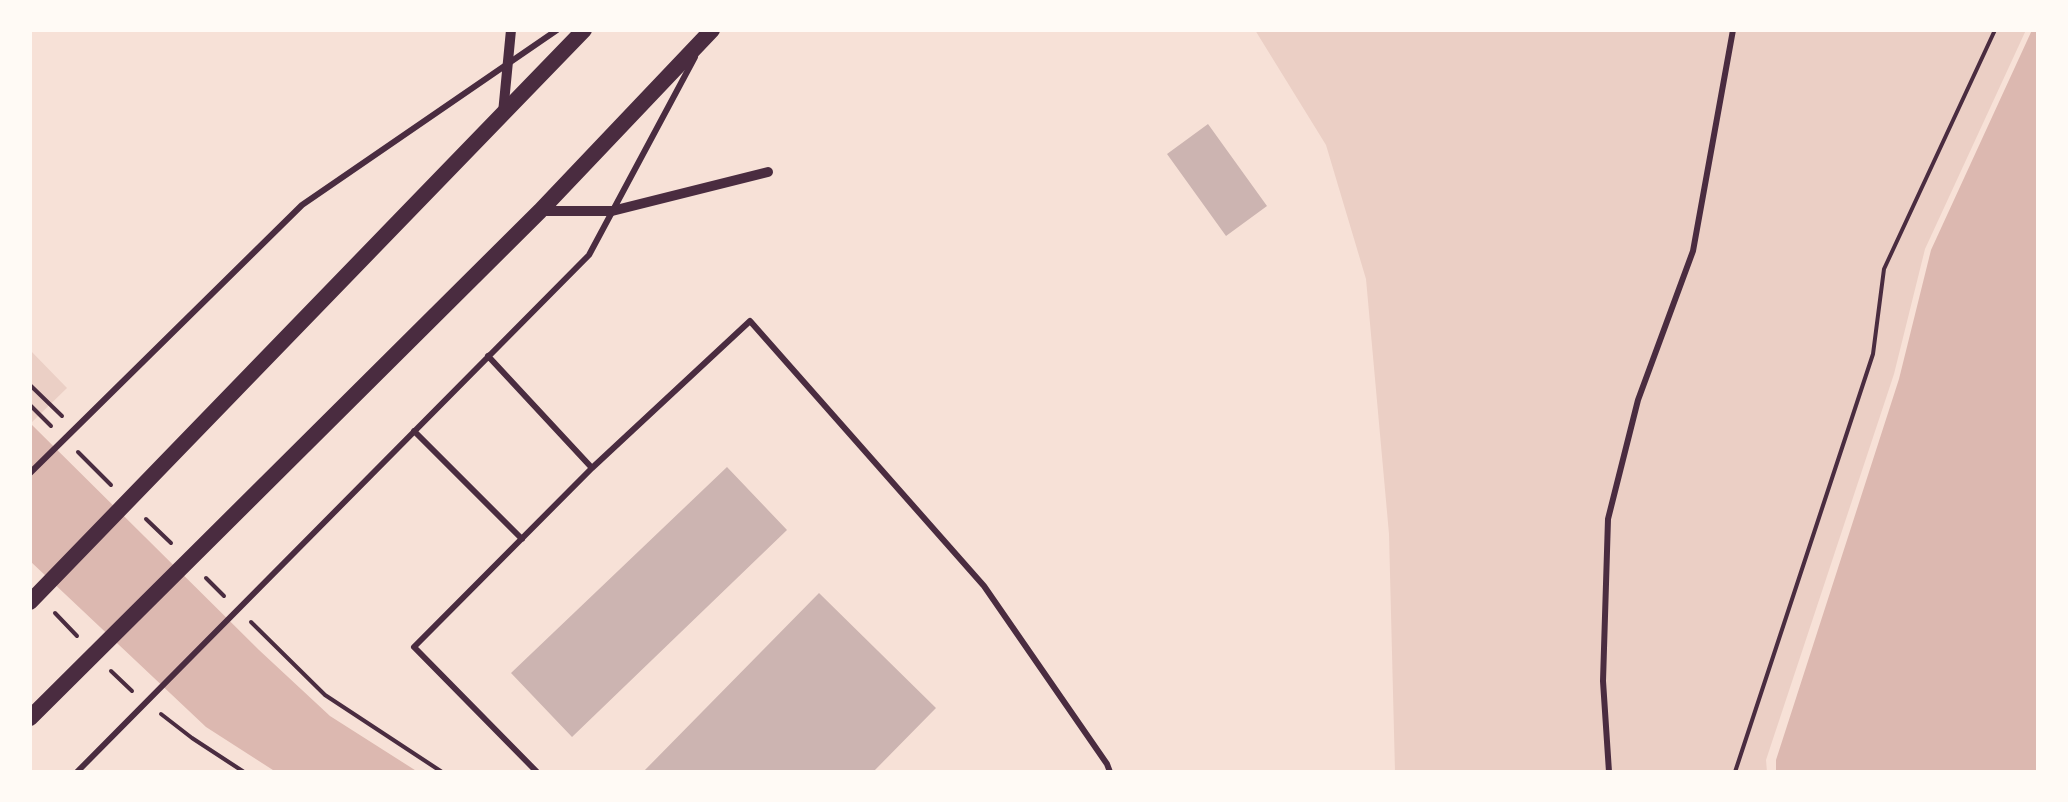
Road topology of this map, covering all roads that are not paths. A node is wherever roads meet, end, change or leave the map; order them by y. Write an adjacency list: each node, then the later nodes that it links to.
1 (511, 30): 6 (street)
2 (557, 30): 6 (street)
3 (584, 30): 7 (highway)
4 (1733, 30): 21 (street)
5 (709, 33): 9 (highway); 10 (street)
6 (508, 64): 7 (street); 14 (street)
7 (503, 113): 16 (highway)
8 (768, 172): 10 (street)
9 (540, 211): 10 (street); 17 (highway)
10 (612, 211): 11 (street)
11 (488, 356): 12 (street); 13 (street)
12 (414, 431): 15 (street); 18 (street)
13 (592, 468): 15 (street); 20 (street)
14 (30, 473)
15 (522, 539): 19 (street)
16 (30, 602)
17 (30, 718)
18 (77, 772)
19 (537, 772)
20 (1110, 772)
21 (1609, 772)

